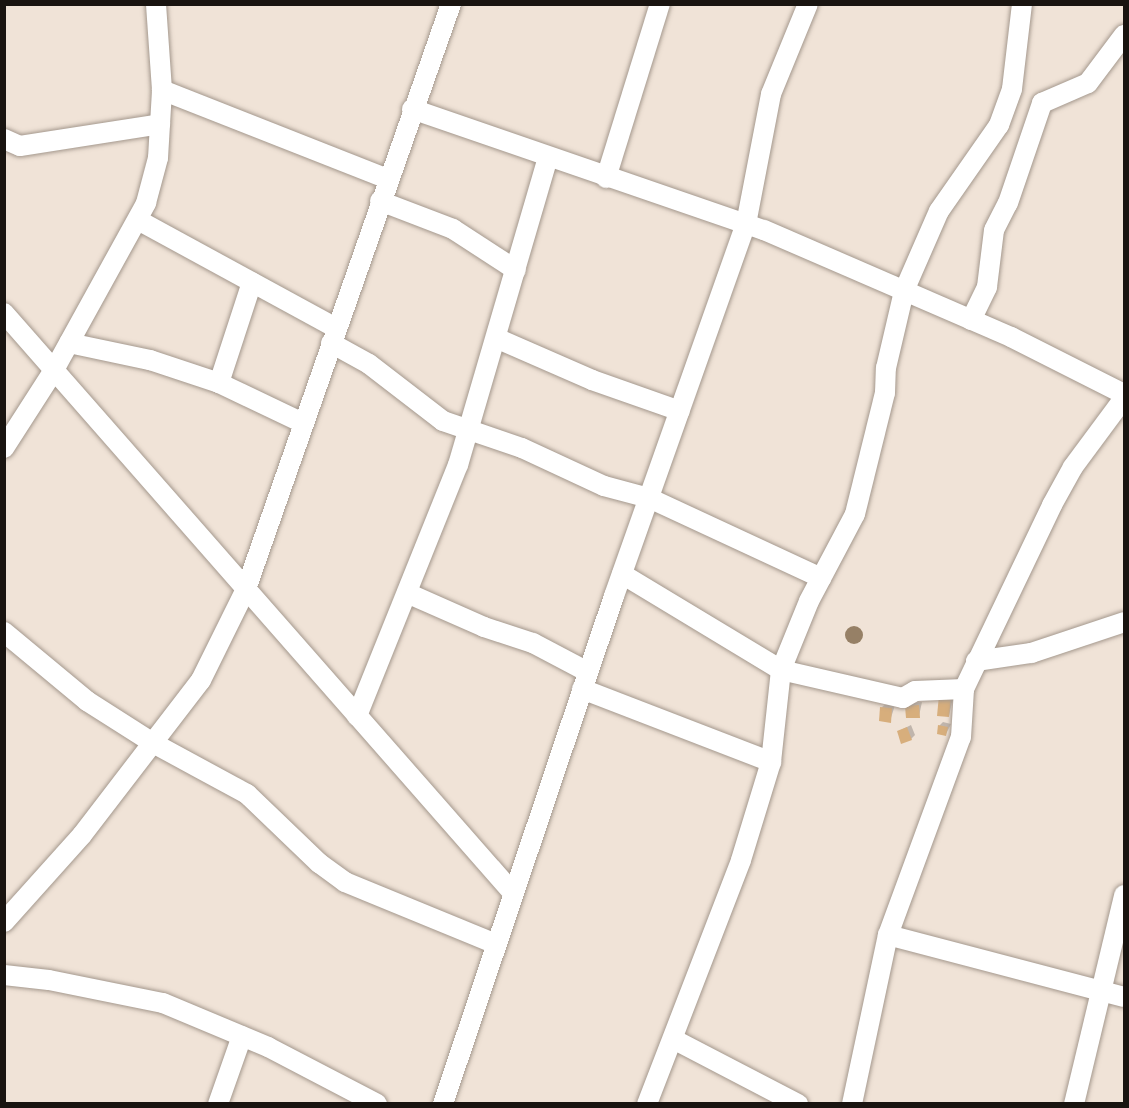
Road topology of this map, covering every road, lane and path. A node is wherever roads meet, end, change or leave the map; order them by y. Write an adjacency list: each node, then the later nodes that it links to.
1 (156, 4): 7 (street)
2 (451, 4): 10 (street)
3 (660, 4): 14 (street)
4 (808, 4): 18 (street)
5 (1022, 4): 8 (street)
6 (1125, 35): 9 (street)
7 (162, 90): 11 (street); 15 (street)
8 (1012, 90): 9 (street); 21 (street)
9 (1042, 103): 23 (street)
10 (412, 109): 13 (street); 15 (street)
11 (160, 124): 12 (street); 17 (street)
12 (4, 139)
13 (548, 158): 14 (street); 19 (street)
14 (606, 178): 18 (street)
15 (388, 179): 16 (street)
16 (380, 201): 19 (street); 24 (street)
17 (138, 220): 20 (street); 26 (street)
18 (746, 224): 21 (street); 30 (street)
19 (516, 270): 25 (street)
20 (252, 282): 24 (street); 28 (street)
21 (904, 291): 23 (street); 36 (street)
22 (4, 313): 27 (street)
23 (971, 320): 29 (street)
24 (334, 335): 31 (street); 32 (street)
25 (496, 338): 30 (street); 32 (street)
26 (69, 343): 27 (street); 28 (street)
27 (54, 370): 33 (street); 37 (street)
28 (219, 383): 31 (street)
29 (1125, 396): 41 (street)
30 (680, 411): 34 (street)
31 (303, 423): 37 (street)
32 (469, 430): 34 (street); 38 (street)
33 (4, 448)
34 (649, 498): 35 (street); 36 (street)
35 (622, 574): 42 (street); 43 (street)
36 (821, 578): 42 (street)
37 (246, 589): 45 (street); 46 (street)
38 (407, 593): 43 (street); 45 (street)
39 (1125, 622): 41 (street)
40 (4, 632): 46 (street)
41 (976, 661): 44 (street)
42 (781, 670): 44 (street); 47 (street)
43 (585, 681): 47 (street); 48 (street)
44 (964, 689): 51 (street)
45 (357, 716): 48 (street)
46 (153, 743): 50 (street); 52 (street)
47 (771, 762): 57 (street)
48 (513, 893): 52 (street)
49 (1125, 895): 54 (street)
50 (4, 922)
51 (888, 935): 54 (street); 63 (street)
52 (496, 944): 60 (street)
53 (4, 975): 56 (street)
54 (1102, 988): 55 (street); 64 (street)
55 (1125, 997)
56 (242, 1036): 58 (street); 59 (street)
57 (673, 1039): 61 (street); 62 (street)
58 (218, 1104)
59 (377, 1104)
60 (443, 1104)
61 (647, 1104)
62 (798, 1104)
63 (852, 1104)
64 (1074, 1104)

